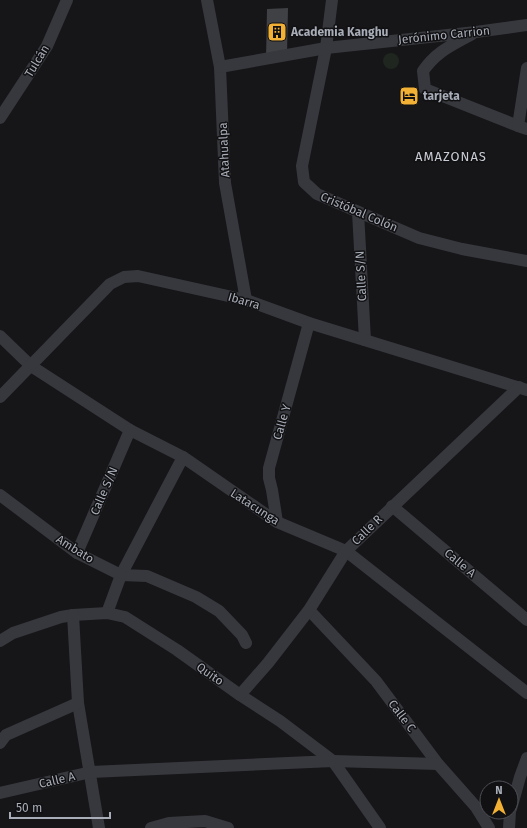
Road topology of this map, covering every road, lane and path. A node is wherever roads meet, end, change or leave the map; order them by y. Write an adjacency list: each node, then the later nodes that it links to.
1 (67, 0): 9 (street, Tulcán)
2 (207, 0): 7 (street, Atahualpa)
3 (332, 0): 6 (street, Cristóbal Colón)
4 (527, 24): 5 (street, Jerónimo Carrion)
5 (476, 32): 6 (street, Jerónimo Carrion); 10 (street)
6 (326, 48): 7 (street, Jerónimo Carrion); 11 (street, Cristóbal Colón)
7 (220, 67): 13 (street, Atahualpa)
8 (527, 68): 10 (street)
9 (0, 118)
10 (522, 128)
11 (358, 212): 12 (street, Cristóbal Colón); 16 (street, Calle S/N)
12 (527, 262)
13 (246, 300): 14 (street, Ibarra); 17 (street, Ibarra)
14 (309, 324): 16 (street, Ibarra); 24 (street, Calle Y)
15 (0, 336): 17 (street, Latacunga)
16 (365, 340): 18 (street, Ibarra)
17 (32, 366): 19 (street, Ibarra); 20 (street, Latacunga)
18 (523, 388): 23 (street, Calle R)
19 (0, 397)
20 (130, 430): 21 (street, Latacunga); 26 (street, Calle S/N)
21 (183, 458): 24 (street, Latacunga); 27 (street)
22 (0, 495): 26 (street, Ambato)
23 (392, 506): 25 (street, Calle R); 31 (street, Calle A)
24 (276, 522): 25 (street, Latacunga)
25 (346, 550): 28 (street, Calle R); 34 (street, Latacunga)
26 (77, 553): 27 (street, Ambato)
27 (121, 575): 29 (street); 33 (street)
28 (308, 610): 35 (street, Calle R); 40 (street, Calle C)
29 (107, 613): 30 (street, Quito); 35 (street, Quito)
30 (73, 615): 32 (street, Quito); 36 (street)
31 (527, 620)
32 (0, 641)
33 (246, 643)
34 (527, 693)
35 (240, 695): 39 (street, Quito)
36 (78, 703): 37 (street); 41 (street)
37 (0, 742)
38 (527, 758): 42 (street)
39 (332, 761): 40 (street, Calle A); 41 (street, Calle A); 47 (street, Quito)
40 (438, 764): 48 (street, Calle C)
41 (91, 772): 43 (street, Calle A); 44 (street)
42 (519, 781)
43 (0, 793)
44 (99, 828)
45 (151, 828): 46 (street)
46 (228, 828)
47 (380, 828)
48 (489, 828)

